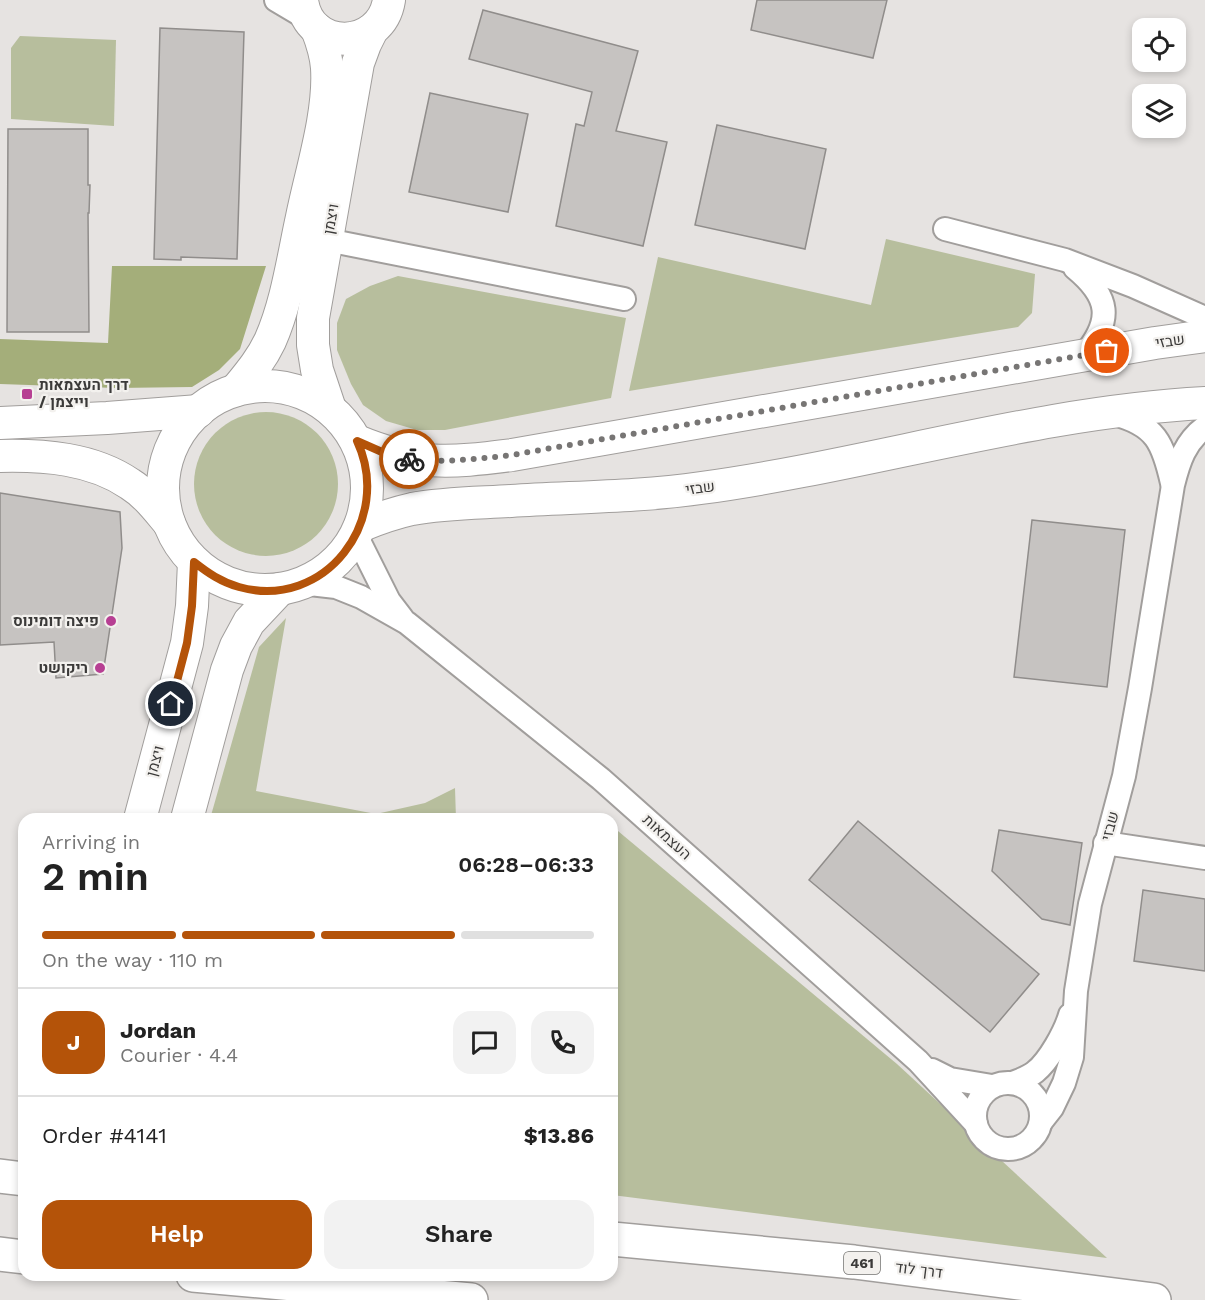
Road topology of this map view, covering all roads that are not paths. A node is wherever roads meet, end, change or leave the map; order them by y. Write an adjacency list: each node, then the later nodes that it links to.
1 (276, 0): 3 (street)
2 (389, 0): 4 (street, ויצמן)
3 (309, 16): 4 (street); 11 (street, ויצמן)
4 (372, 30): 6 (street, ויצמן)
5 (945, 229): 7 (street)
6 (327, 240): 8 (street); 13 (street, ויצמן)
7 (1065, 260): 9 (street); 10 (street)
8 (624, 299)
9 (1204, 319): 10 (street, שבזי)
10 (1084, 355): 18 (street, שבזי)
11 (236, 390): 13 (street); 14 (street)
12 (1205, 403): 15 (street, שבזי)
13 (330, 409): 18 (street)
14 (199, 411): 16 (street); 21 (street)
15 (1108, 412): 20 (street, שבזי); 22 (street, שבזי)
16 (0, 423)
17 (1205, 427): 20 (street, שבזי)
18 (357, 441): 22 (street)
19 (0, 456): 21 (street)
20 (1173, 485): 28 (street, שבזי)
21 (170, 524): 23 (street)
22 (358, 530): 24 (street); 25 (street, העצמאות)
23 (194, 562): 24 (street); 26 (street, ויצמן)
24 (291, 586): 25 (street, העצמאות); 27 (street)
25 (407, 624): 31 (street, העצמאות)
26 (142, 813)
27 (189, 813)
28 (1105, 843): 29 (street); 30 (street, שבזי)
29 (1205, 858)
30 (1076, 991): 32 (street, שבזי); 33 (street, שבזי)
31 (918, 1061): 32 (street, העצמאות); 34 (street, העצמאות)
32 (1003, 1085): 33 (street); 34 (street)
33 (1041, 1122): 34 (street)
34 (976, 1125)
35 (0, 1176): 36 (main road)
36 (18, 1178)
37 (618, 1240): 42 (main road, דרך לוד / 461)
38 (0, 1254): 39 (main road)
39 (18, 1256)
40 (260, 1281): 41 (main road)
41 (471, 1300)
42 (1154, 1300)

